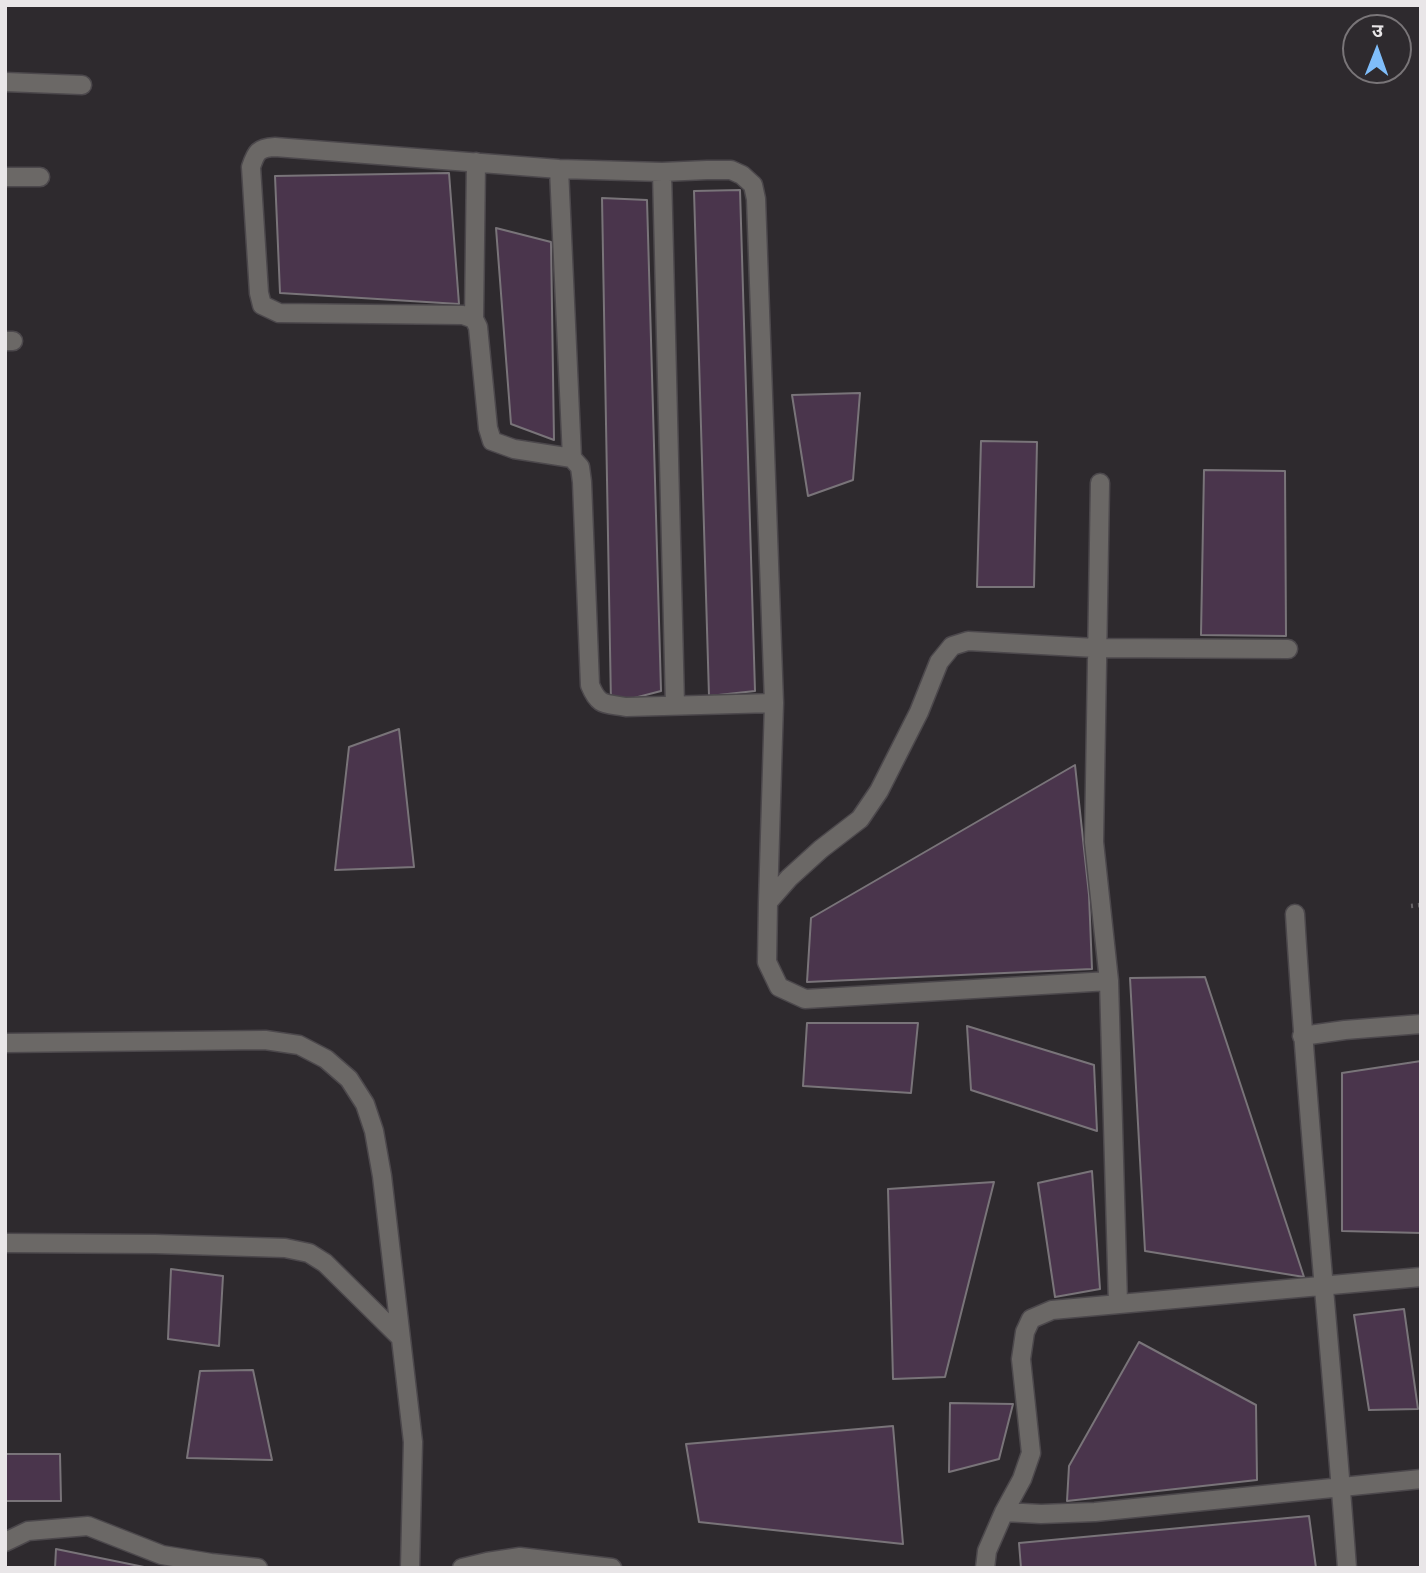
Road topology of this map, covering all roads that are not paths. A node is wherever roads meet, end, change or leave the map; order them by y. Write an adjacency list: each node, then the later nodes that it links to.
1 (5, 82): 2 (street)
2 (82, 85)
3 (475, 162): 4 (street); 8 (street); 8 (street)
4 (559, 169): 5 (street); 9 (street)
5 (662, 172): 13 (street); 14 (street)
6 (5, 177): 7 (street)
7 (40, 177)
8 (474, 318): 9 (street)
9 (572, 457): 14 (street)
10 (1100, 483): 11 (street)
11 (1096, 648): 12 (street); 15 (street); 17 (street)
12 (1288, 649)
13 (774, 703): 14 (street); 15 (street)
14 (675, 705)
15 (768, 902): 17 (street)
16 (1295, 914): 19 (street)
17 (1108, 981): 24 (street)
18 (1421, 1024): 19 (street)
19 (1302, 1036): 23 (street)
20 (5, 1043): 25 (street)
21 (5, 1243): 25 (street)
22 (1421, 1277): 23 (street)
23 (1325, 1285): 24 (street); 27 (street)
24 (1118, 1304): 28 (street)
25 (401, 1338): 31 (street)
26 (1421, 1479): 27 (street)
27 (1341, 1487): 28 (street); 35 (street)
28 (1004, 1512): 34 (street)
29 (5, 1542): 30 (street)
30 (258, 1568)
31 (410, 1568)
32 (462, 1568): 33 (street)
33 (612, 1568)
34 (985, 1568)
35 (1346, 1568)

